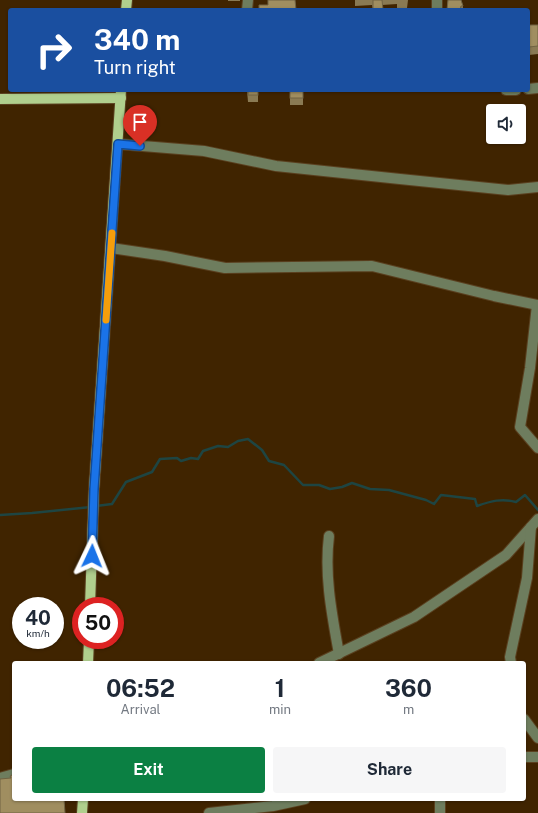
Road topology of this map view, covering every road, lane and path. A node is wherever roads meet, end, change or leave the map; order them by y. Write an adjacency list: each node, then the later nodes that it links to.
1 (121, 94): 2 (main road); 3 (main road)
2 (0, 99)
3 (118, 144): 4 (street); 5 (main road)
4 (538, 187)
5 (111, 248): 6 (street); 11 (main road)
6 (537, 305): 7 (street)
7 (538, 448)
8 (538, 519): 9 (street)
9 (531, 527): 13 (street); 16 (street)
10 (329, 536): 13 (street)
11 (90, 597)
12 (89, 649): 14 (main road)
13 (339, 654): 15 (street)
14 (88, 661)
15 (323, 661)
16 (511, 661)
17 (526, 722): 18 (street)
18 (538, 738)
19 (526, 757): 20 (street)
20 (538, 757)
21 (12, 775): 22 (street)
22 (0, 778)
23 (83, 801): 26 (main road)
24 (296, 801): 27 (street)
25 (440, 801): 28 (street)
26 (82, 813)
27 (210, 813)
28 (440, 813)

